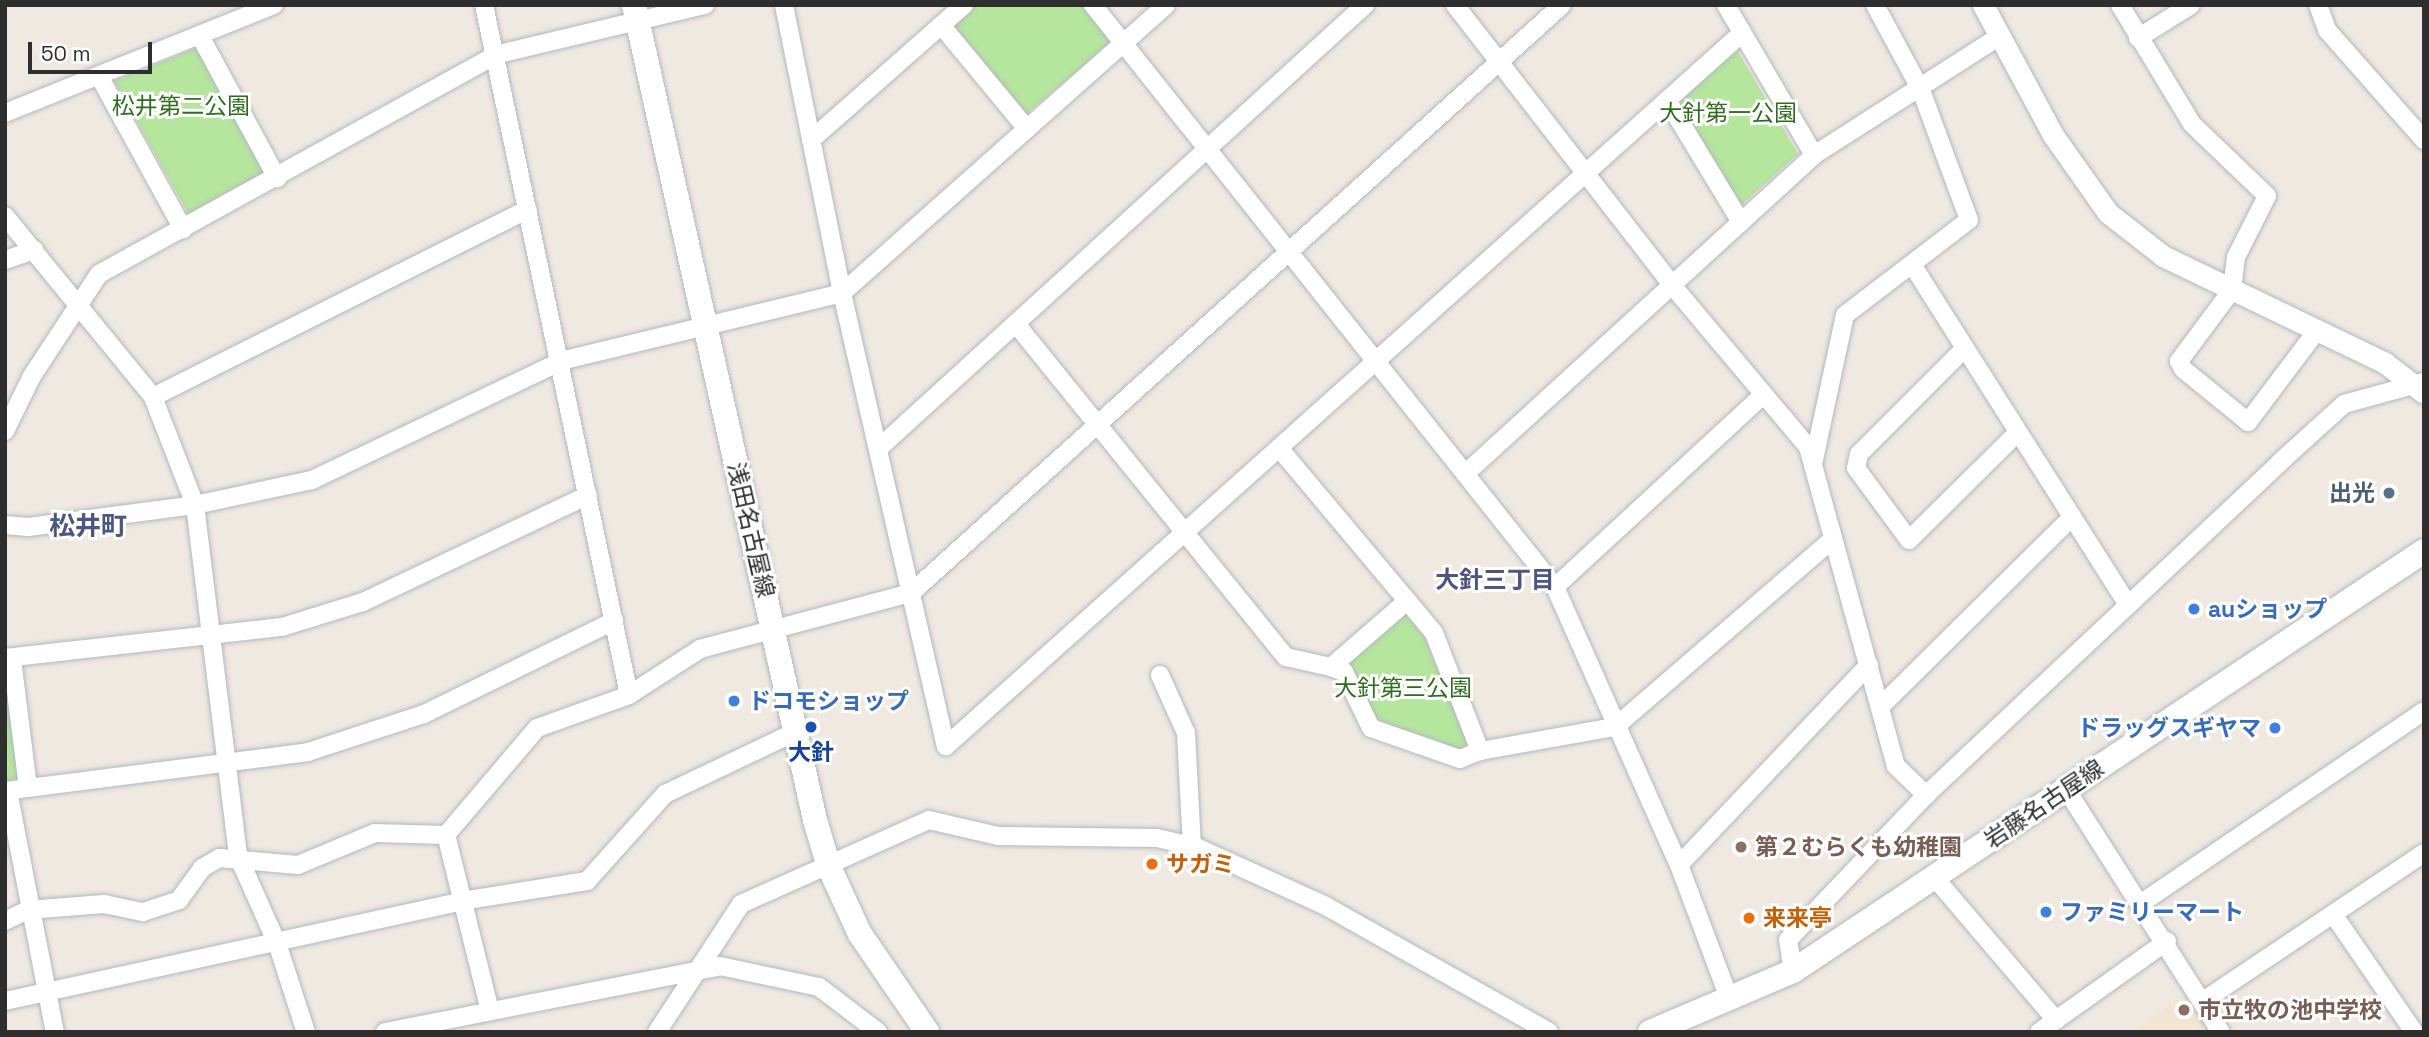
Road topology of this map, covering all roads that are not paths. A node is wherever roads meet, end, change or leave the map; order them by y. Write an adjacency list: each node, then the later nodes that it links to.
1 (274, 5): 17 (street)
2 (484, 5): 25 (street)
3 (705, 5): 18 (street)
4 (785, 5): 33 (street)
5 (964, 5): 19 (street)
6 (1093, 5): 24 (street)
7 (1166, 5): 24 (street)
8 (1365, 5): 34 (street)
9 (1455, 5): 26 (street)
10 (1562, 5): 26 (street)
11 (1726, 5): 20 (street)
12 (1875, 5): 28 (street)
13 (1983, 5): 22 (street)
14 (2120, 5): 23 (street)
15 (2191, 5): 23 (street)
16 (2318, 5): 32 (street)
17 (255, 10): 21 (street)
18 (635, 12): 25 (street); 51 (main road, 浅田名古屋線)
19 (942, 25): 31 (street); 33 (street)
20 (1742, 33): 29 (street); 35 (street)
21 (200, 36): 27 (street); 37 (street)
22 (2000, 36): 28 (street); 47 (street)
23 (2138, 38): 47 (street)
24 (1123, 44): 31 (street); 34 (street)
25 (495, 55): 37 (street); 38 (street)
26 (1499, 62): 36 (street); 43 (street)
27 (99, 76): 30 (street); 41 (street)
28 (1921, 90): 35 (street); 45 (street)
29 (1667, 100): 36 (street); 40 (street)
30 (5, 113)
31 (1027, 129): 48 (street)
32 (2424, 139)
33 (811, 140): 48 (street)
34 (1207, 151): 43 (street); 50 (street)
35 (1814, 155): 40 (street)
36 (1587, 172): 46 (street); 55 (street)
37 (277, 178): 41 (street)
38 (528, 209): 54 (street); 58 (street)
39 (5, 216): 42 (street)
40 (1741, 222): 46 (street)
41 (183, 229): 49 (street)
42 (34, 250): 44 (street); 49 (street)
43 (1288, 252): 55 (street); 59 (street)
44 (5, 260)
45 (1913, 266): 53 (street); 64 (street)
46 (1672, 285): 57 (street); 65 (street)
47 (2232, 290): 52 (street); 52 (street)
48 (842, 293): 51 (street); 62 (street)
49 (79, 304): 58 (street); 60 (street)
50 (1016, 324): 59 (street); 62 (street)
51 (703, 328): 54 (street); 78 (main road, 浅田名古屋線)
52 (2318, 329): 56 (street)
53 (1965, 348): 61 (street); 61 (street)
54 (561, 361): 66 (street); 67 (street)
55 (1375, 362): 63 (street); 65 (street)
56 (2421, 386): 76 (street)
57 (1764, 394): 64 (street); 73 (street)
58 (153, 397): 67 (street)
59 (1099, 423): 70 (street); 74 (street)
60 (5, 431)
61 (2018, 432): 68 (street)
62 (879, 448): 74 (street)
63 (1279, 448): 70 (street); 75 (street)
64 (1813, 464): 71 (street)
65 (1465, 474): 73 (street)
66 (588, 495): 77 (street); 79 (street)
67 (195, 505): 69 (street); 79 (street)
68 (2072, 517): 76 (street); 85 (street)
69 (5, 525)
70 (1185, 531): 74 (street); 82 (street)
71 (1833, 539): 81 (street); 87 (street)
72 (2424, 551): 92 (main road, 岩藤名古屋線)
73 (1555, 587): 87 (street)
74 (911, 593): 78 (street)
75 (1407, 601): 82 (street); 89 (street)
76 (2128, 605): 94 (street)
77 (614, 621): 84 (street); 90 (street)
78 (775, 631): 84 (street); 88 (main road, 浅田名古屋線)
79 (214, 636): 80 (street); 90 (street)
80 (9, 659): 91 (street)
81 (1869, 665): 85 (street); 99 (street)
82 (1331, 667): 89 (street)
83 (1160, 675): 96 (street)
84 (629, 695): 95 (street)
85 (1881, 706): 94 (street)
86 (2424, 711): 103 (street)
87 (1615, 727): 89 (street); 99 (street)
88 (797, 731): 100 (main road, 浅田名古屋線); 102 (street)
89 (1480, 751)
90 (228, 761): 91 (street); 98 (street)
91 (27, 788): 93 (street)
92 (2066, 789): 101 (main road, 岩藤名古屋線); 103 (street)
93 (7, 791): 104 (street)
94 (1926, 795): 110 (street)
95 (446, 835): 98 (street); 102 (street)
96 (1192, 846): 100 (street); 124 (street)
97 (2424, 853): 105 (street)
98 (237, 856): 104 (street); 108 (street)
99 (1679, 865): 113 (street)
100 (829, 867): 109 (street); 123 (main road, 浅田名古屋線)
101 (1935, 878): 110 (main road, 岩藤名古屋線); 116 (street)
102 (462, 901): 108 (street); 115 (street)
103 (2143, 902): 107 (street)
104 (28, 910): 106 (street); 111 (street)
105 (2333, 914): 114 (street); 127 (street)
106 (5, 921)
107 (2167, 941): 114 (street); 116 (street)
108 (276, 943): 111 (street); 119 (street)
109 (702, 970): 115 (street); 121 (street); 122 (street)
110 (1793, 971): 113 (main road, 岩藤名古屋線)
111 (47, 993): 112 (street); 118 (street)
112 (5, 1001)
113 (1730, 1001): 117 (main road, 岩藤名古屋線)
114 (2203, 1001): 126 (street)
115 (489, 1007): 120 (street)
116 (2056, 1020): 125 (street)
117 (1657, 1031)
118 (55, 1032)
119 (306, 1032)
120 (385, 1032)
121 (657, 1032)
122 (878, 1032)
123 (927, 1032)
124 (1549, 1032)
125 (2039, 1032)
126 (2221, 1032)
127 (2414, 1032)

